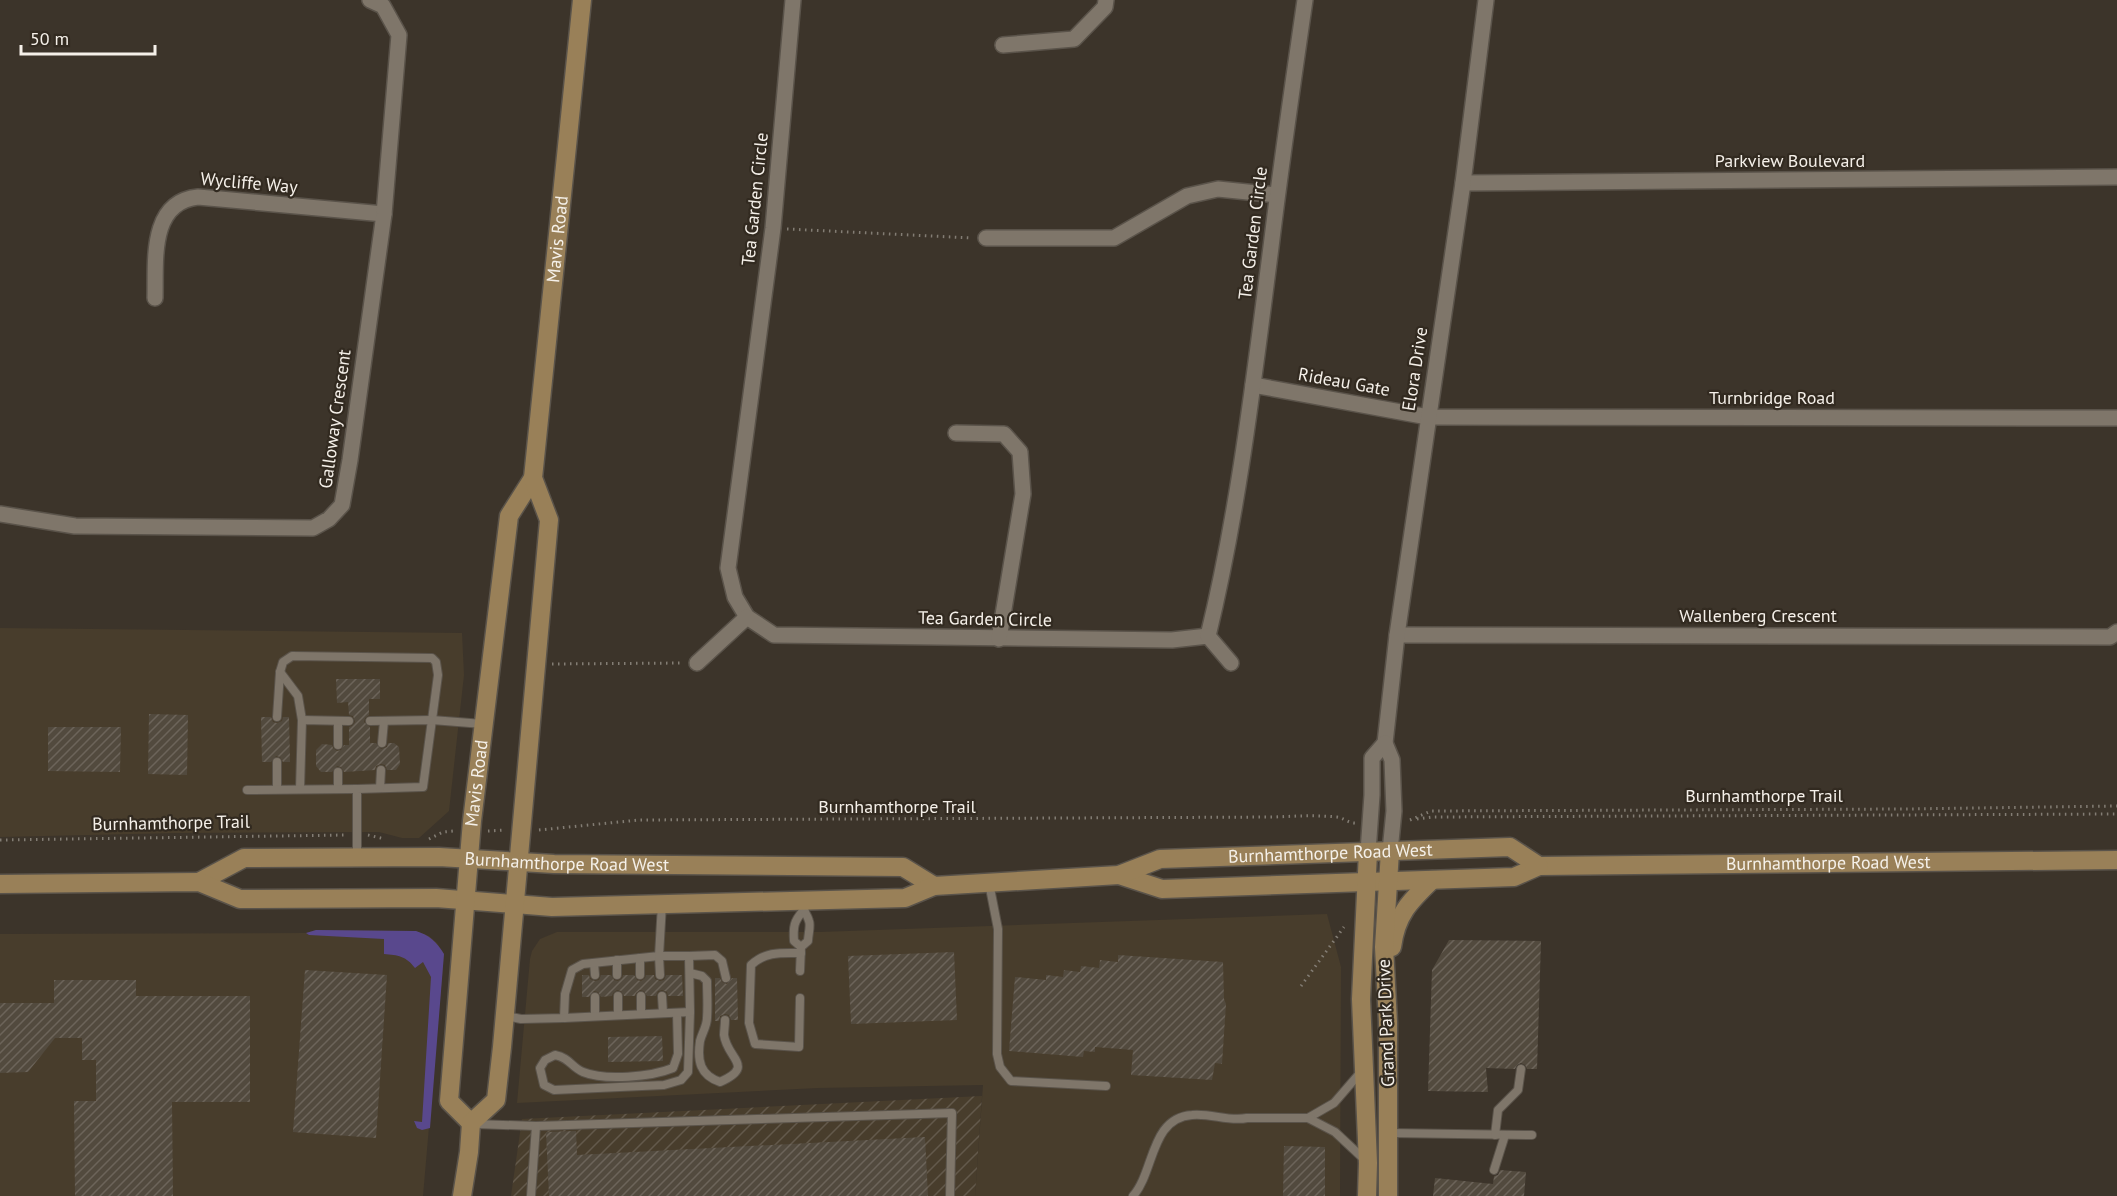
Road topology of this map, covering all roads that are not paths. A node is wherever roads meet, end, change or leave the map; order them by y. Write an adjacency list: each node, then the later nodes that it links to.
1 (370, 0): 11 (street, Galloway Crescent)
2 (582, 0): 18 (main road, Mavis Road)
3 (794, 0): 20 (street, Tea Garden Circle)
4 (1106, 0): 7 (street)
5 (1305, 0): 10 (street, Tea Garden Circle)
6 (1486, 0): 9 (street, Elora Drive)
7 (1003, 45)
8 (2117, 177): 9 (street, Parkview Boulevard)
9 (1463, 183): 15 (street, Elora Drive)
10 (1277, 195): 12 (street); 14 (street, Tea Garden Circle)
11 (384, 214): 13 (street, Wycliffe Way); 19 (street, Galloway Crescent)
12 (987, 238)
13 (155, 298)
14 (1253, 385): 15 (street, Rideau Gate); 23 (street, Tea Garden Circle)
15 (1428, 417): 16 (street, Turnbridge Road); 22 (street, Elora Drive)
16 (2117, 418)
17 (956, 433): 24 (street)
18 (533, 478): 35 (main road, Mavis Road); 53 (main road, Mavis Road)
19 (0, 514)
20 (747, 617): 24 (street, Tea Garden Circle); 25 (street)
21 (2117, 632): 22 (street, Wallenberg Crescent)
22 (1397, 635): 37 (street, Elora Drive)
23 (1208, 636): 24 (street, Tea Garden Circle); 26 (street)
24 (999, 639)
25 (697, 663)
26 (1231, 663)
27 (279, 672): 28 (lane); 29 (lane); 30 (lane)
28 (277, 717)
29 (302, 720): 31 (lane); 44 (lane)
30 (432, 720): 33 (lane); 35 (lane); 42 (lane)
31 (338, 721): 32 (lane); 38 (lane)
32 (349, 721)
33 (384, 721): 34 (lane); 36 (lane)
34 (369, 722)
35 (483, 724): 51 (main road, Mavis Road)
36 (382, 743)
37 (1385, 743): 48 (street, Elora Drive); 49 (street, Elora Drive)
38 (338, 745)
39 (277, 762): 43 (lane)
40 (381, 770): 42 (lane)
41 (338, 772): 45 (lane)
42 (380, 788): 46 (lane)
43 (277, 789): 44 (lane); 47 (lane)
44 (300, 789): 45 (lane)
45 (338, 789): 46 (lane)
46 (357, 789): 50 (lane)
47 (247, 790)
48 (1390, 851): 49 (main road, Burnhamthorpe Road West); 54 (main road, Burnhamthorpe Road West); 57 (main road, Grand Park Drive)
49 (1368, 852): 55 (main road, Burnhamthorpe Road West); 59 (main road, Grand Park Drive)
50 (357, 858): 51 (main road, Burnhamthorpe Road West); 58 (main road, Burnhamthorpe Road West)
51 (469, 859): 53 (main road, Burnhamthorpe Road West); 63 (main road, Mavis Road)
52 (2117, 860): 54 (main road, Burnhamthorpe Road West)
53 (518, 862): 62 (main road, Burnhamthorpe Road West); 64 (main road, Mavis Road)
54 (1539, 866): 56 (main road, Burnhamthorpe Road West)
55 (1119, 875): 59 (main road, Burnhamthorpe Road West); 60 (main road, Burnhamthorpe Road West)
56 (1432, 880): 57 (main road, Burnhamthorpe Road West); 94 (main road)
57 (1388, 881): 59 (main road, Burnhamthorpe Road West); 94 (main road, Grand Park Drive)
58 (199, 882): 61 (main road, Burnhamthorpe Road West); 63 (main road, Burnhamthorpe Road West)
59 (1366, 882): 96 (main road, Grand Park Drive)
60 (989, 883): 62 (main road, Burnhamthorpe Road West); 97 (lane)
61 (0, 884)
62 (934, 886): 66 (main road, Burnhamthorpe Road West)
63 (466, 900): 64 (main road, Burnhamthorpe Road West); 99 (main road, Mavis Road)
64 (515, 904): 65 (main road, Burnhamthorpe Road West); 90 (main road, Mavis Road)
65 (662, 904): 66 (main road, Burnhamthorpe Road West); 69 (lane)
66 (803, 906): 67 (lane); 67 (lane)
67 (801, 950): 73 (lane); 84 (lane)
68 (689, 956): 69 (lane); 74 (lane); 79 (lane)
69 (659, 957): 70 (lane); 78 (lane)
70 (640, 958): 71 (lane); 77 (lane)
71 (617, 960): 72 (lane); 76 (lane)
72 (594, 963): 75 (lane); 92 (lane)
73 (800, 971)
74 (690, 973): 85 (lane); 93 (lane)
75 (595, 975)
76 (617, 975)
77 (640, 975)
78 (660, 975)
79 (726, 978)
80 (618, 996): 89 (lane)
81 (640, 996): 88 (lane)
82 (662, 996): 86 (lane)
83 (595, 997): 91 (lane)
84 (800, 998)
85 (690, 1012): 87 (lane); 87 (lane)
86 (663, 1013): 87 (lane); 88 (lane)
87 (677, 1013)
88 (641, 1014): 89 (lane)
89 (618, 1015): 91 (lane)
90 (505, 1016): 92 (lane); 99 (main road, Mavis Road)
91 (596, 1016): 92 (lane)
92 (564, 1018)
93 (725, 1020)
94 (1388, 1022): 101 (main road, Grand Park Drive)
95 (1521, 1069): 102 (lane)
96 (1363, 1070): 98 (lane); 105 (main road, Grand Park Drive)
97 (1106, 1086)
98 (1308, 1118): 105 (lane); 110 (lane)
99 (471, 1123): 100 (lane); 107 (main road)
100 (536, 1126): 108 (lane); 109 (lane)
101 (1388, 1133): 102 (lane); 112 (main road, Grand Park Drive)
102 (1495, 1135): 103 (lane)
103 (1505, 1135): 104 (lane); 106 (lane)
104 (1532, 1136)
105 (1368, 1163): 111 (main road, Grand Park Drive)
106 (1494, 1170)
107 (462, 1196)
108 (531, 1196)
109 (951, 1196)
110 (1133, 1196)
111 (1366, 1196)
112 (1388, 1196)

